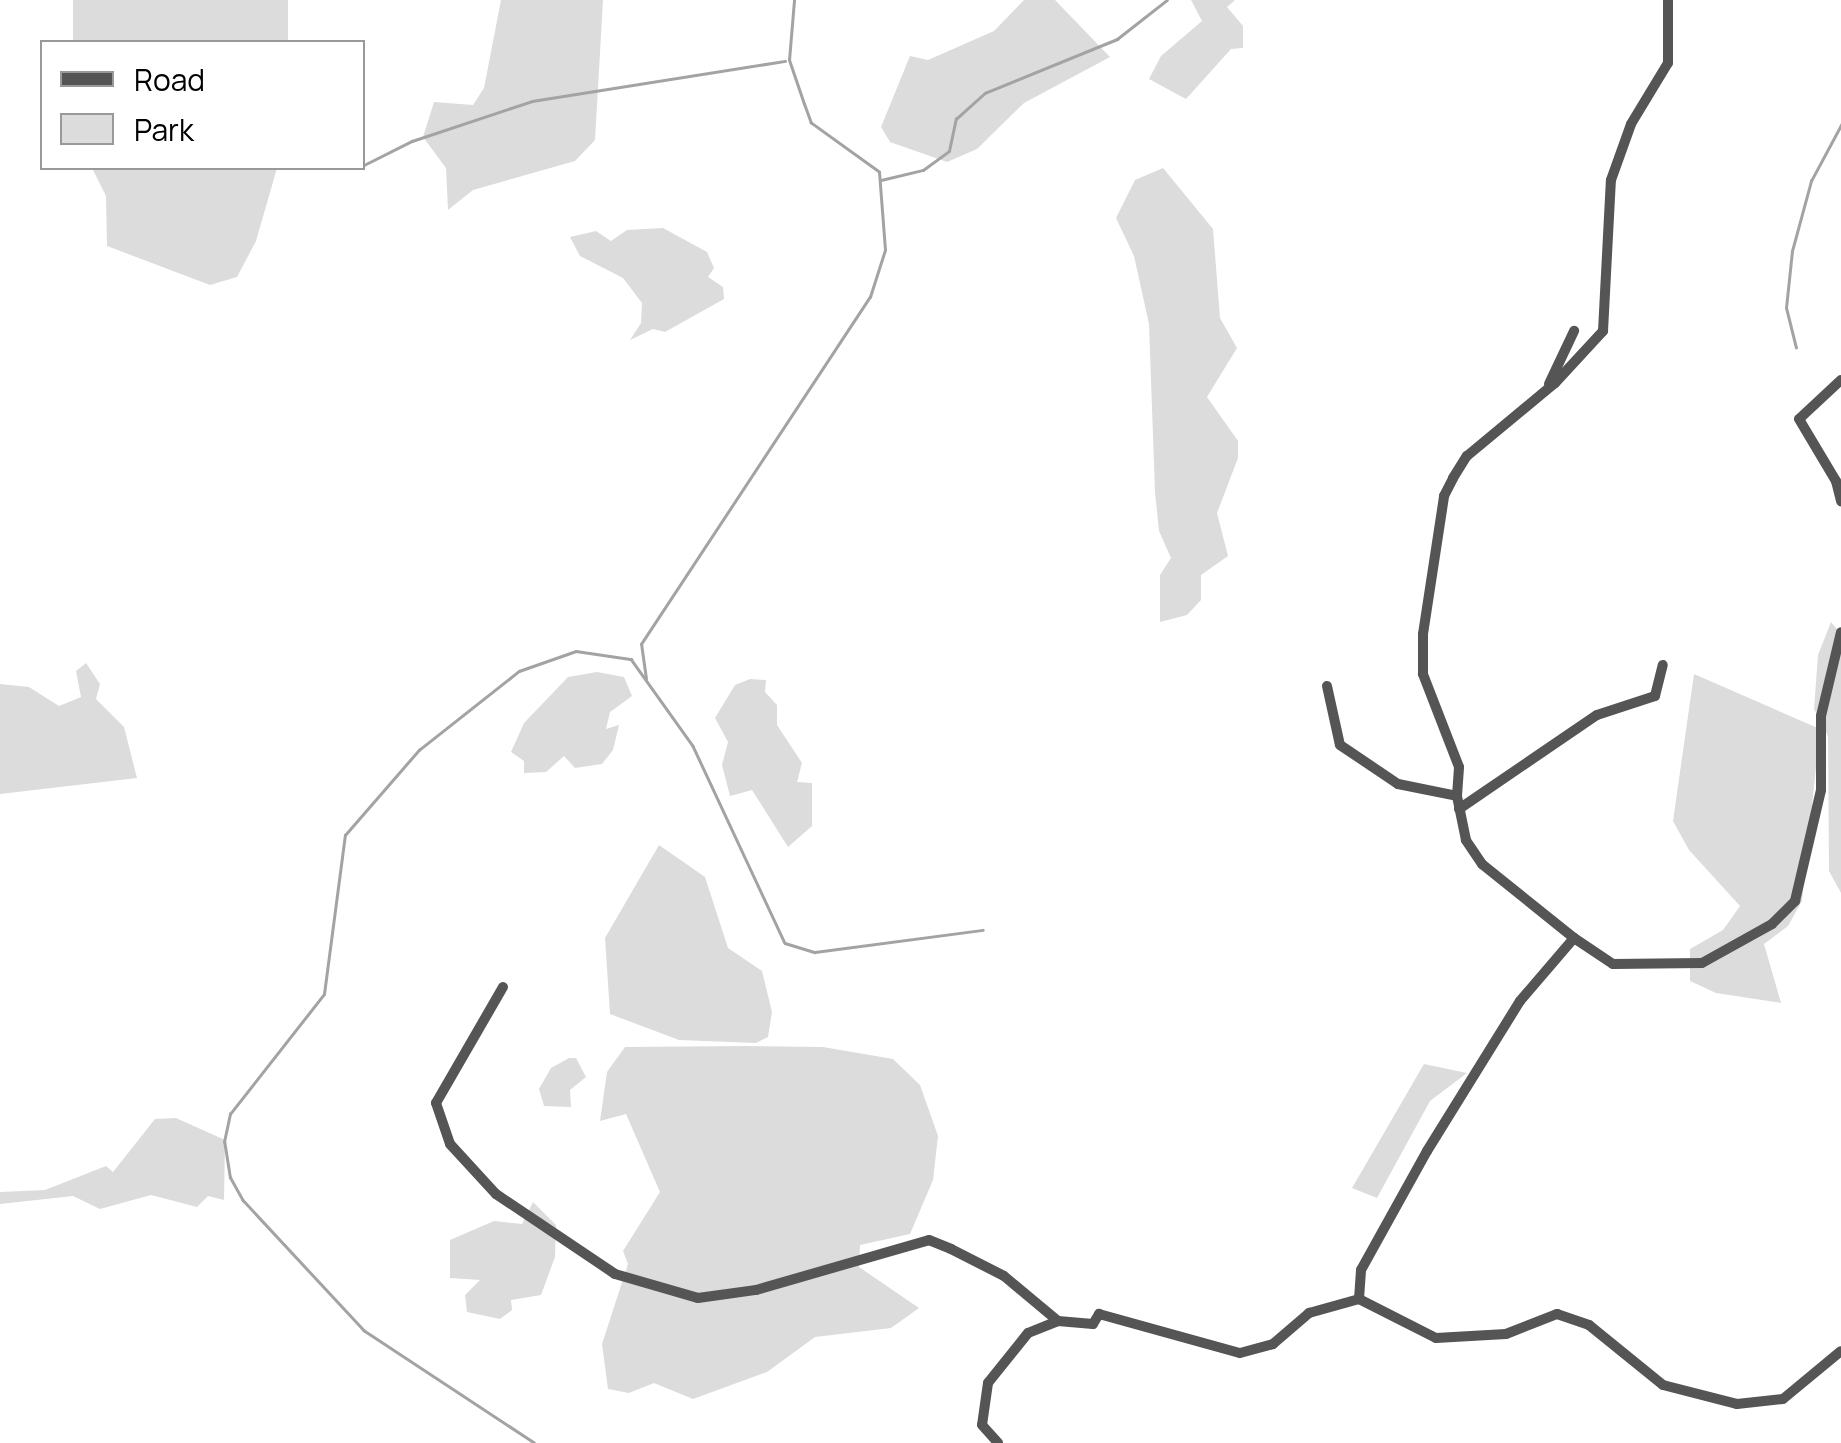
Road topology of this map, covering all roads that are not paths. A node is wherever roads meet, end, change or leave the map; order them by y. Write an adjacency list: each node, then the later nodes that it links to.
1 (1668, 0): 4 (street)
2 (1574, 331): 4 (street)
3 (1841, 380): 5 (street)
4 (1547, 390): 9 (street)
5 (1841, 501)
6 (1841, 632): 10 (street)
7 (1663, 665): 9 (street)
8 (1327, 686): 9 (street)
9 (1458, 802): 10 (street)
10 (1574, 938): 12 (street)
11 (503, 987): 13 (street)
12 (1359, 1299): 13 (street); 14 (street)
13 (1058, 1321): 15 (street)
14 (1841, 1351)
15 (998, 1443)

